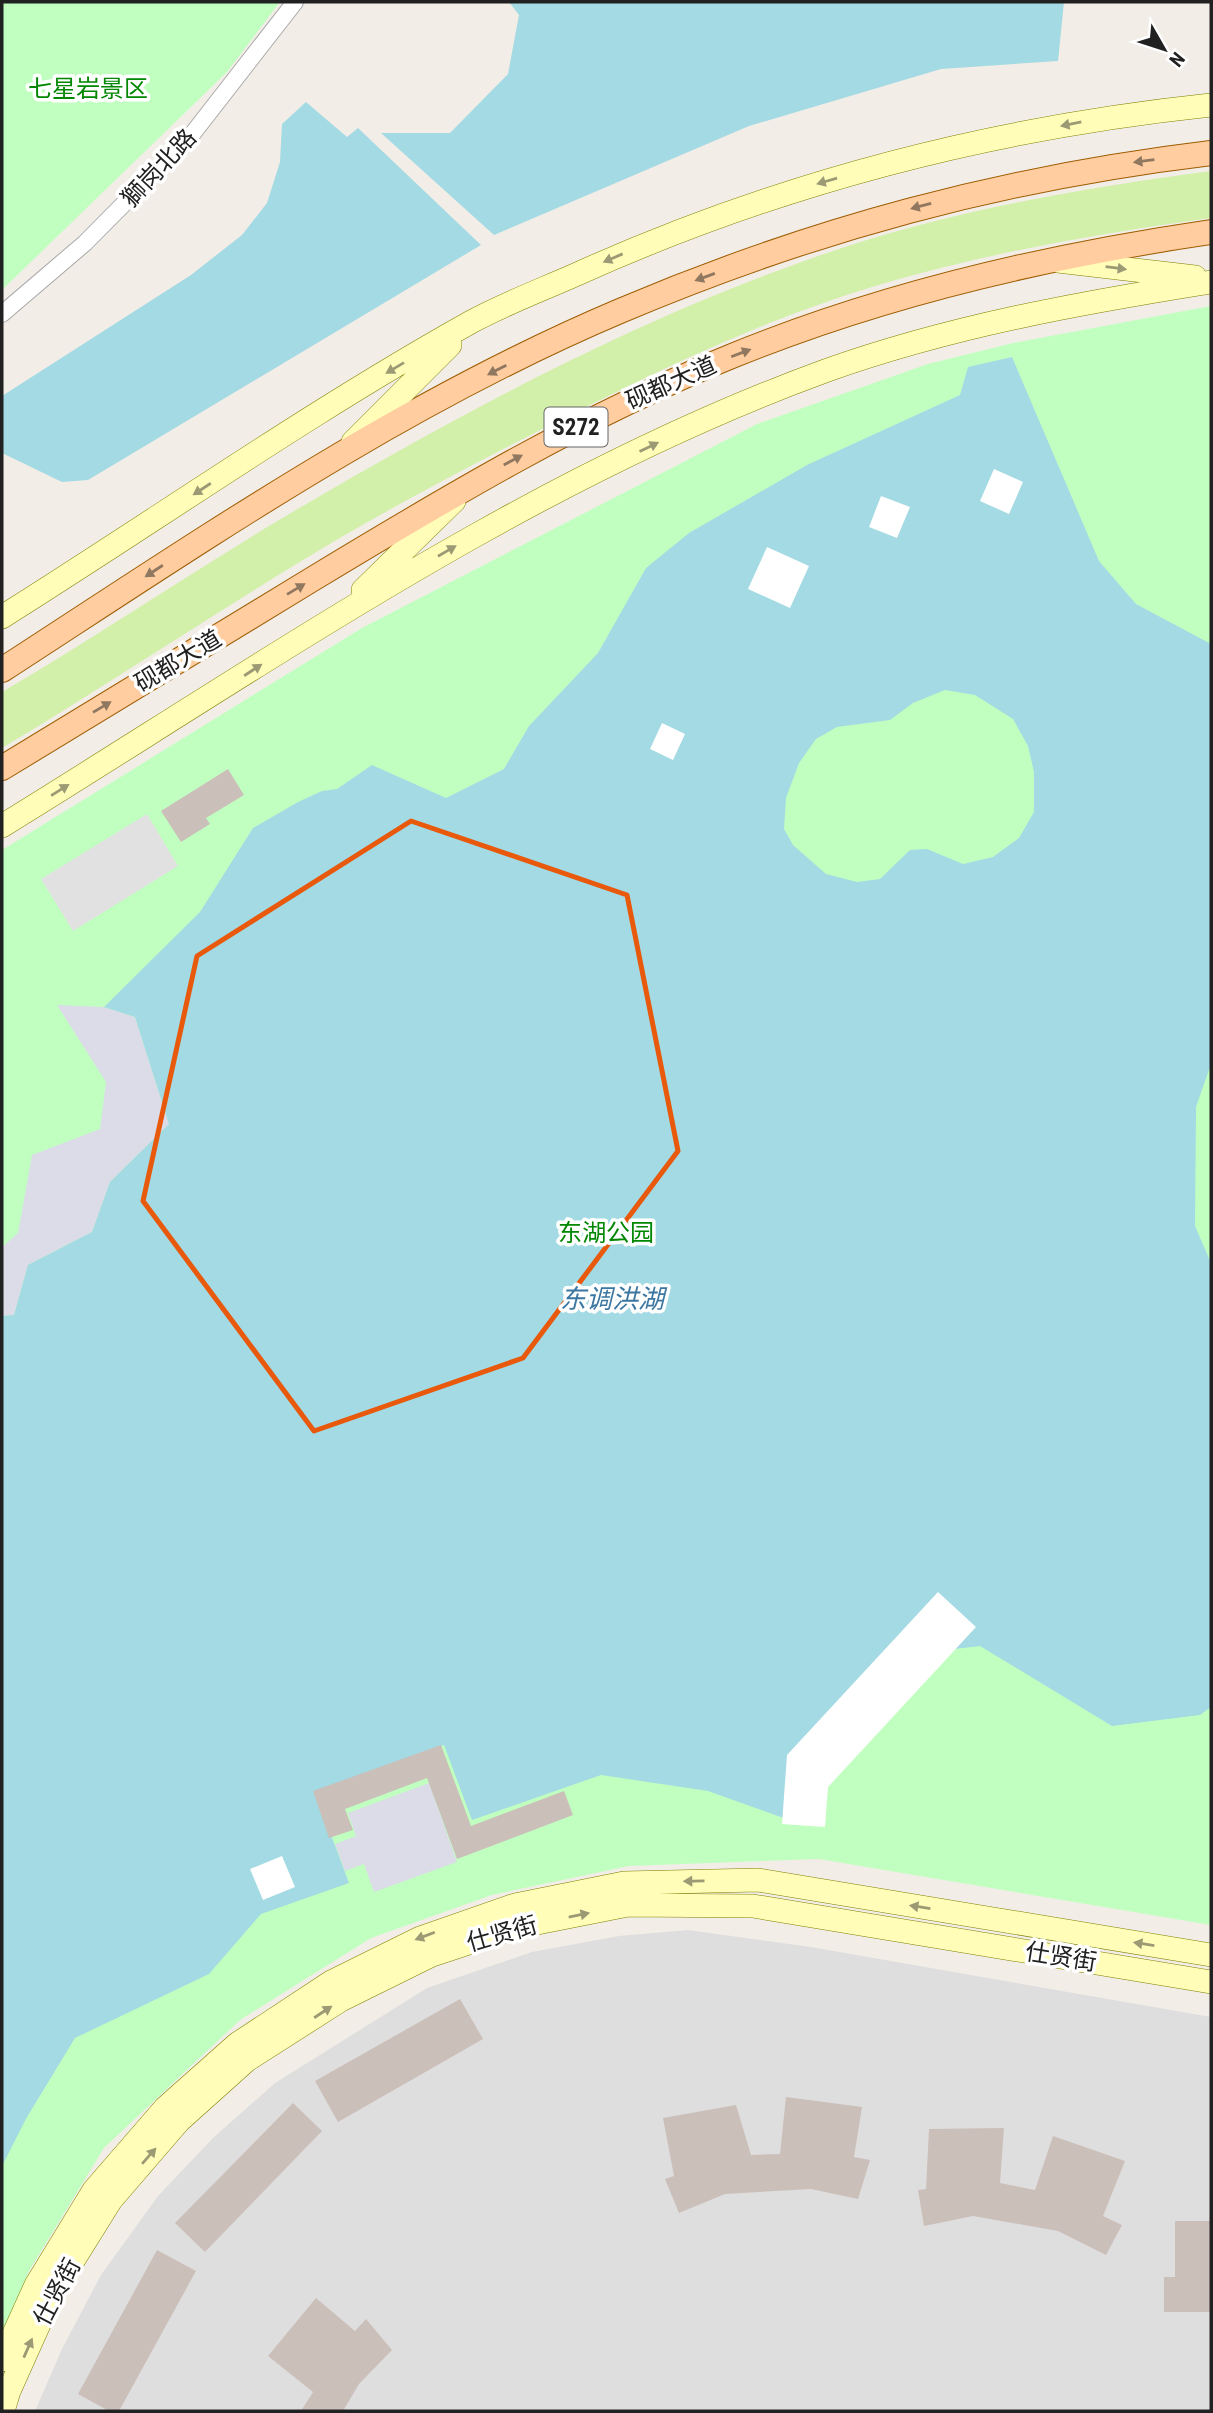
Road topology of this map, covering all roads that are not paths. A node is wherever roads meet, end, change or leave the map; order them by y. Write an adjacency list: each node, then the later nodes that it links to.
1 (295, 2): 9 (street, 獅岗北路)
2 (1211, 105): 3 (street)
3 (1165, 110): 4 (street); 10 (street, one-way to 10)
4 (1211, 121)
5 (1211, 153): 11 (main road, one-way to 11)
6 (1211, 232): 7 (main road, 砚都大道 / S272)
7 (1048, 260): 8 (street, one-way to 8); 12 (main road, 砚都大道 / S272, one-way to 7)
8 (1211, 281): 13 (street, one-way to 8)
9 (2, 314)
10 (474, 320): 11 (street); 14 (street, one-way to 14)
11 (337, 458): 15 (main road, one-way to 15)
12 (477, 479): 13 (street); 16 (main road, 砚都大道 / S272, one-way to 12)
13 (338, 614): 17 (street, one-way to 13)
14 (2, 617)
15 (2, 670)
16 (2, 768)
17 (2, 826)
18 (1211, 1955): 20 (street, one-way to 20)
19 (1211, 1982): 21 (street, 仕贤街, one-way to 19)
20 (2, 2360)
21 (3, 2411)

